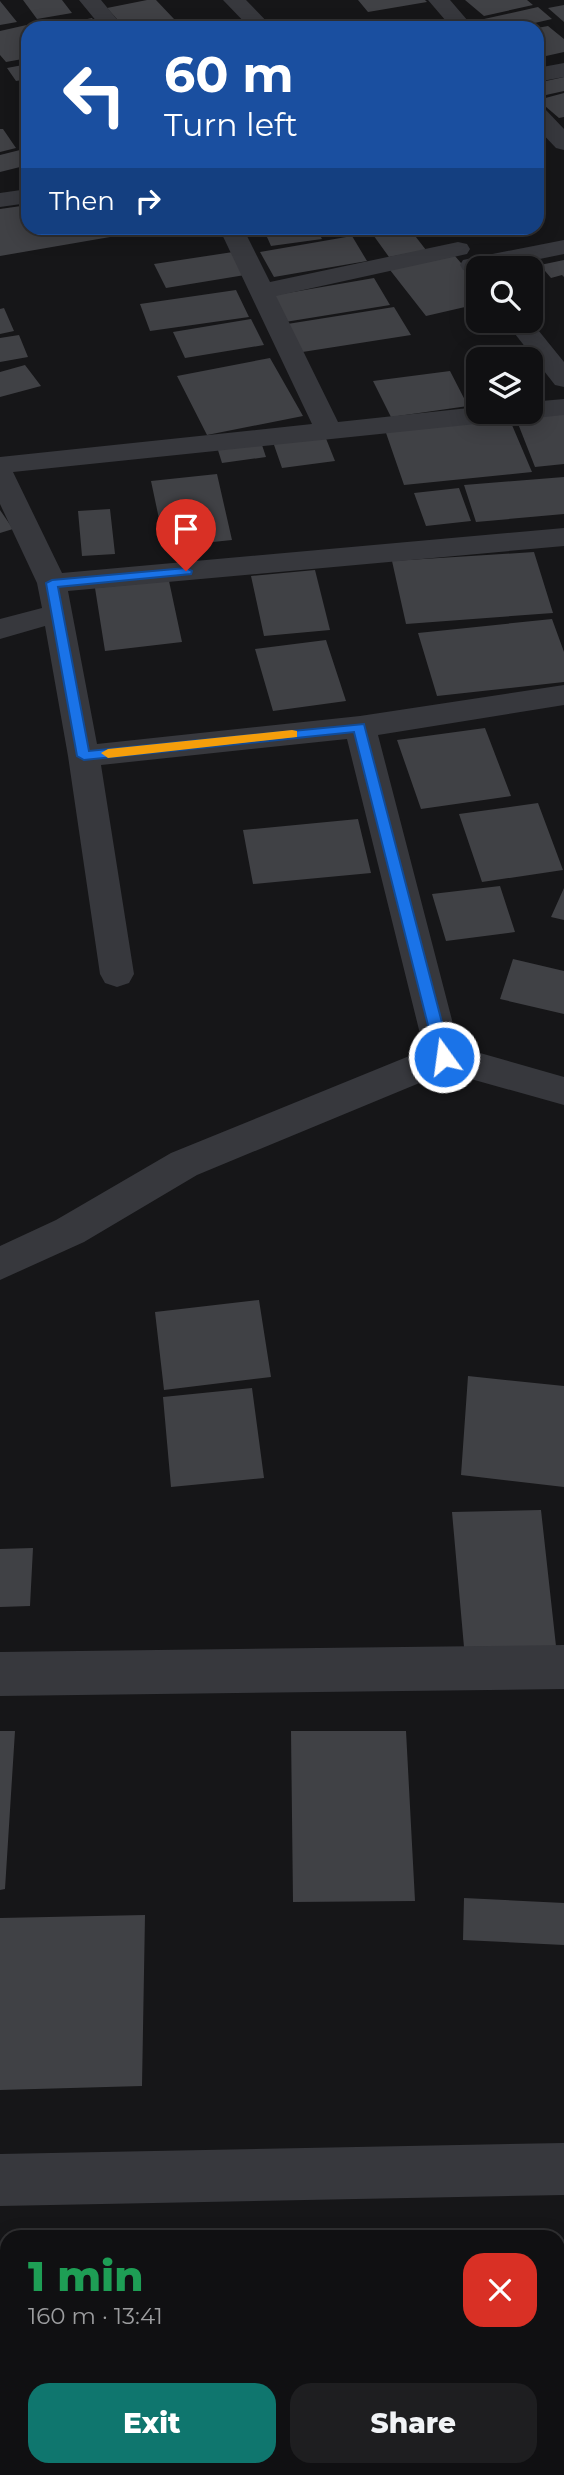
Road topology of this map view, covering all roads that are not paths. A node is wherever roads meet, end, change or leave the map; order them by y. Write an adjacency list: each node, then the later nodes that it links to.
1 (90, 0): 4 (street)
2 (234, 0): 5 (street)
3 (439, 0): 6 (street)
4 (107, 21)
5 (255, 21)
6 (457, 21)
7 (564, 70): 8 (street)
8 (544, 74)
9 (544, 122): 10 (street)
10 (564, 143)
11 (21, 197): 12 (street)
12 (0, 200)
13 (235, 235): 19 (street)
14 (445, 235): 17 (street)
15 (564, 247): 16 (street)
16 (507, 256)
17 (466, 259)
18 (466, 262): 19 (street)
19 (260, 292): 25 (street)
20 (527, 333): 21 (street)
21 (564, 379)
22 (564, 407): 23 (street)
23 (543, 409)
24 (466, 417): 25 (street)
25 (329, 432): 26 (street)
26 (0, 465)
27 (0, 474): 29 (street)
28 (564, 537): 29 (street)
29 (55, 598): 30 (street); 33 (street)
30 (0, 629)
31 (564, 695): 32 (street)
32 (359, 727): 33 (street); 35 (street)
33 (84, 756): 34 (street)
34 (117, 974)
35 (444, 1057): 36 (street); 37 (street)
36 (564, 1091)
37 (0, 1264)
38 (564, 1667): 39 (street)
39 (0, 1674)
40 (564, 2169): 41 (street)
41 (0, 2180)

